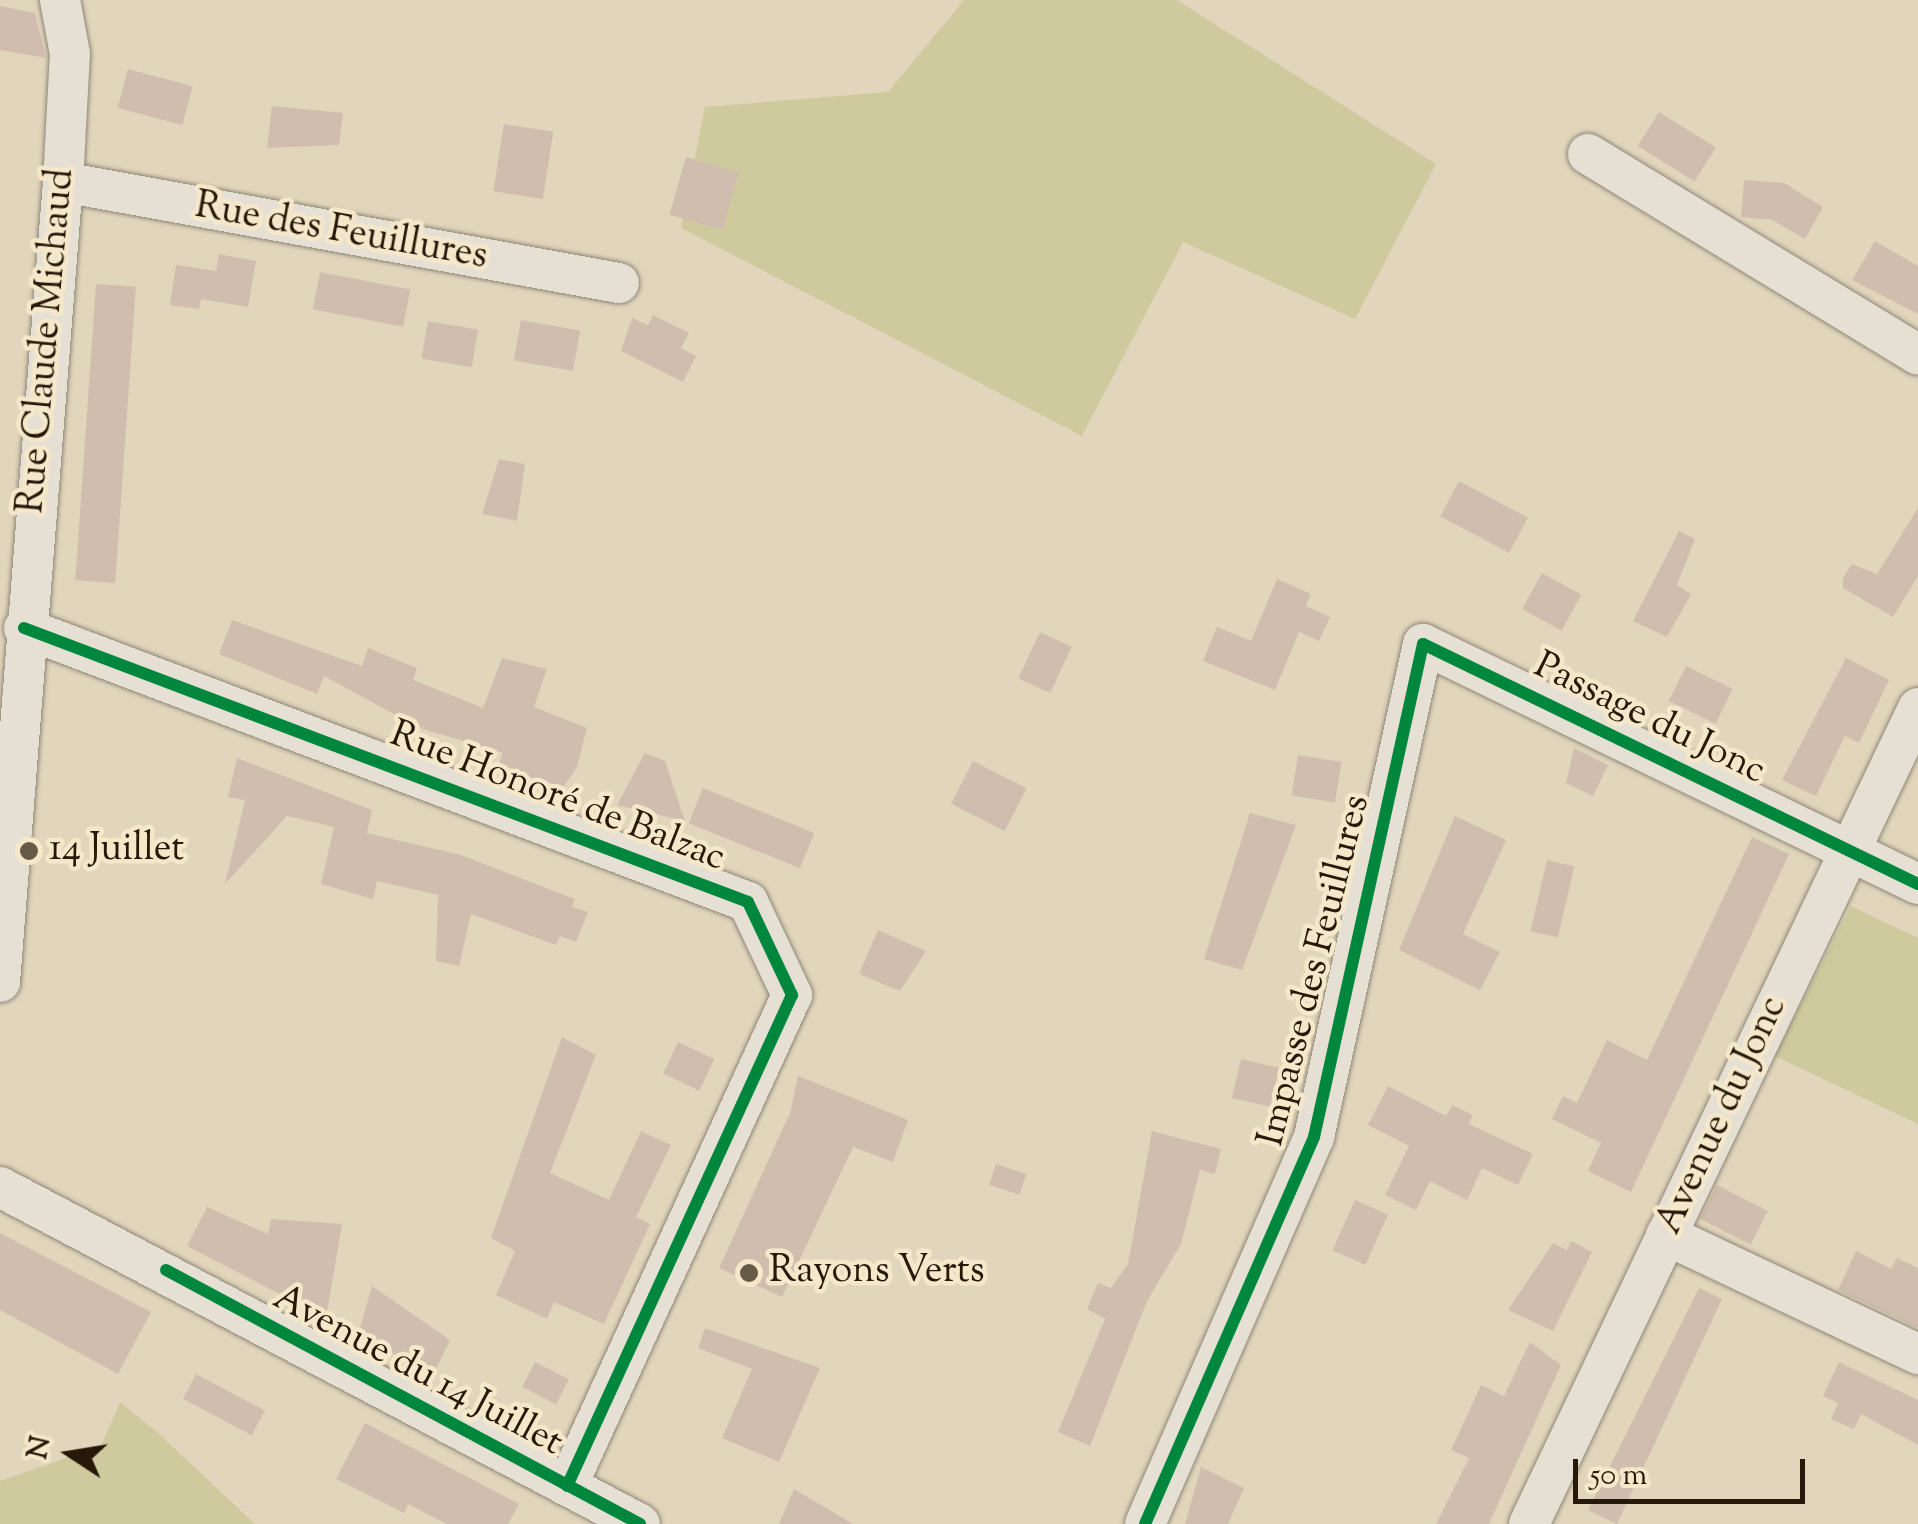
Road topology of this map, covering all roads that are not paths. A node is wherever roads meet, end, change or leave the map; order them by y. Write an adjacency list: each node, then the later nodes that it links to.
1 (60, 0): 3 (street, Rue Claude Michaud)
2 (1588, 154): 5 (street)
3 (63, 182): 4 (street, Rue des Feuillures); 6 (street, Rue Claude Michaud)
4 (619, 283)
5 (1918, 355)
6 (24, 628): 11 (street, Rue Claude Michaud); 15 (street, Rue Honoré de Balzac)
7 (1423, 644): 9 (street, Passage du Jonc); 17 (street, Impasse des Feuillures)
8 (1918, 708): 9 (street, Avenue du Jonc)
9 (1849, 851): 10 (street, Passage du Jonc); 13 (street, Avenue du Jonc)
10 (1918, 884)
11 (0, 982)
12 (0, 1187): 15 (street, Avenue du 14 Juillet)
13 (1666, 1235): 14 (street); 18 (street, Avenue du Jonc)
14 (1918, 1354)
15 (567, 1486): 16 (street, Avenue du 14 Juillet)
16 (640, 1524)
17 (1145, 1524)
18 (1528, 1524)

